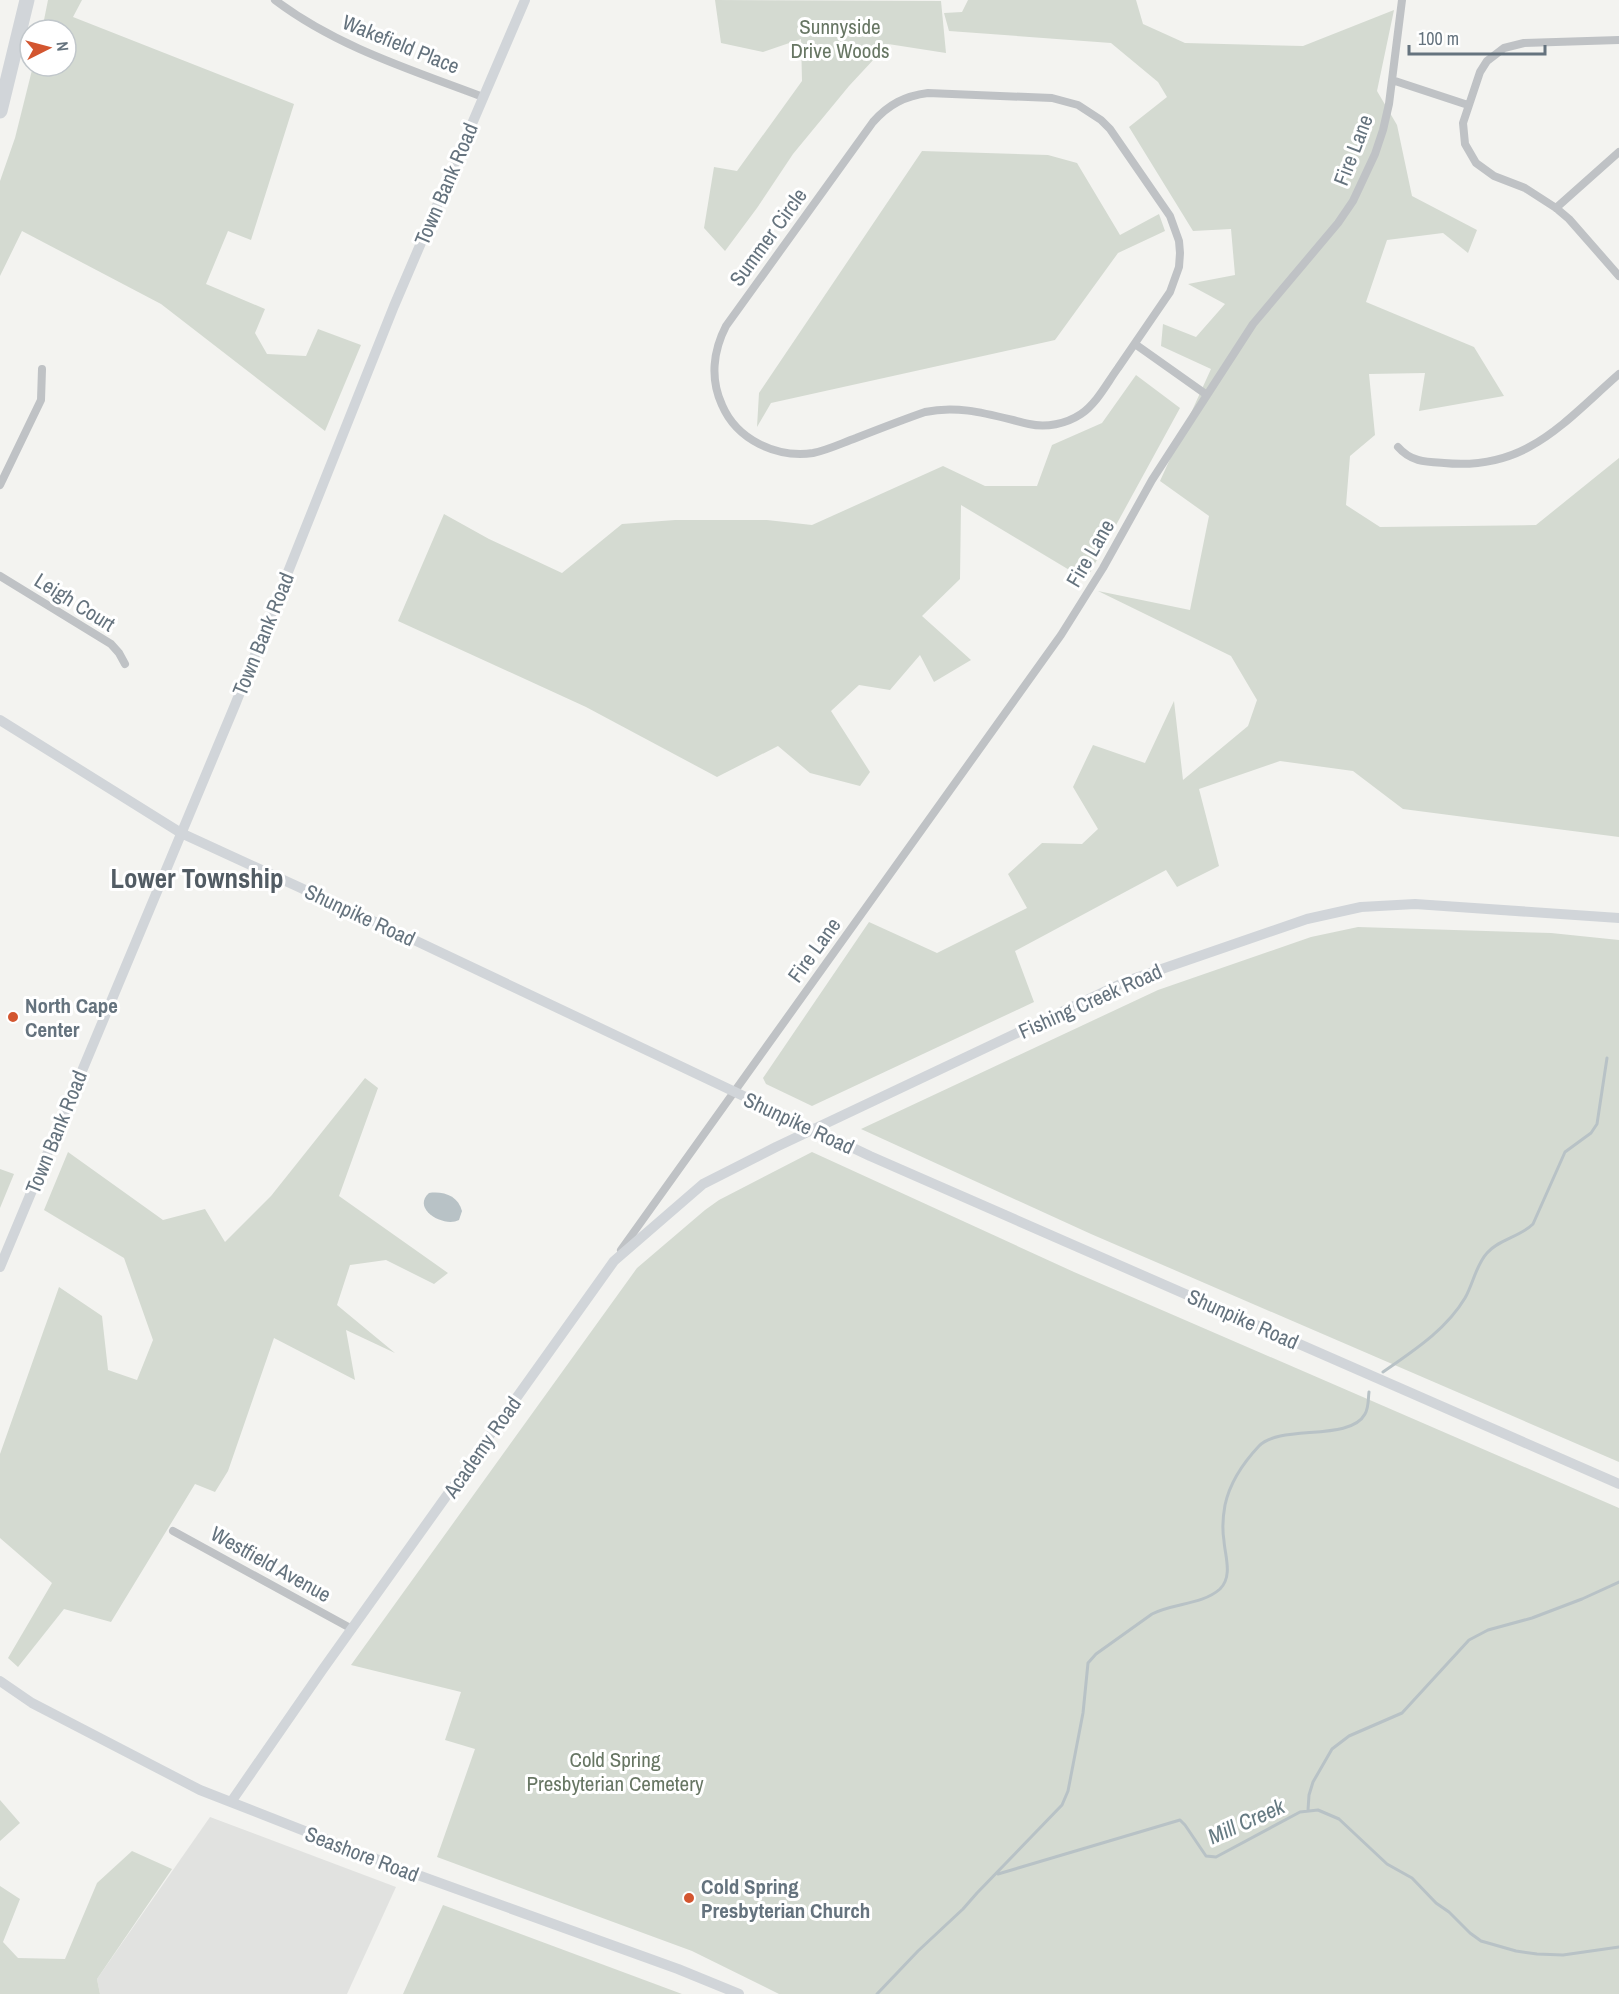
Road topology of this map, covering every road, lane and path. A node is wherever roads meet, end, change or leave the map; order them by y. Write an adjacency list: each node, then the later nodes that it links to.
1 (27, 0): 9 (highway)
2 (525, 0): 7 (street, Town Bank Road)
3 (1402, 0): 6 (street, Fire Lane)
4 (275, 1): 7 (street, Wakefield Place)
5 (1619, 40): 8 (street)
6 (1392, 80): 8 (street); 16 (street, Fire Lane)
7 (483, 97): 22 (street, Town Bank Road)
8 (1468, 105): 11 (street)
9 (0, 111)
10 (1619, 152): 11 (street)
11 (1556, 208): 12 (street)
12 (1619, 276)
13 (1135, 344): 13 (street, Summer Circle); 16 (street)
14 (42, 369): 18 (street)
15 (1619, 374): 17 (street)
16 (1207, 396): 24 (street, Fire Lane)
17 (1398, 447)
18 (0, 485)
19 (0, 576): 20 (street, Leigh Court)
20 (125, 664)
21 (0, 720): 22 (street, Shunpike Road)
22 (181, 832): 24 (street, Shunpike Road); 27 (street, Town Bank Road)
23 (1619, 918): 25 (street, Fishing Creek Road)
24 (734, 1092): 25 (street, Shunpike Road); 26 (street, Academy Road)
25 (813, 1129): 26 (street, Fishing Creek Road); 28 (street, Shunpike Road)
26 (614, 1261): 30 (street, Academy Road)
27 (0, 1267)
28 (1619, 1484)
29 (173, 1531): 30 (street, Westfield Avenue)
30 (352, 1629): 32 (street, Academy Road)
31 (0, 1681): 32 (street, Seashore Road)
32 (231, 1802): 33 (street, Seashore Road)
33 (739, 1994)

